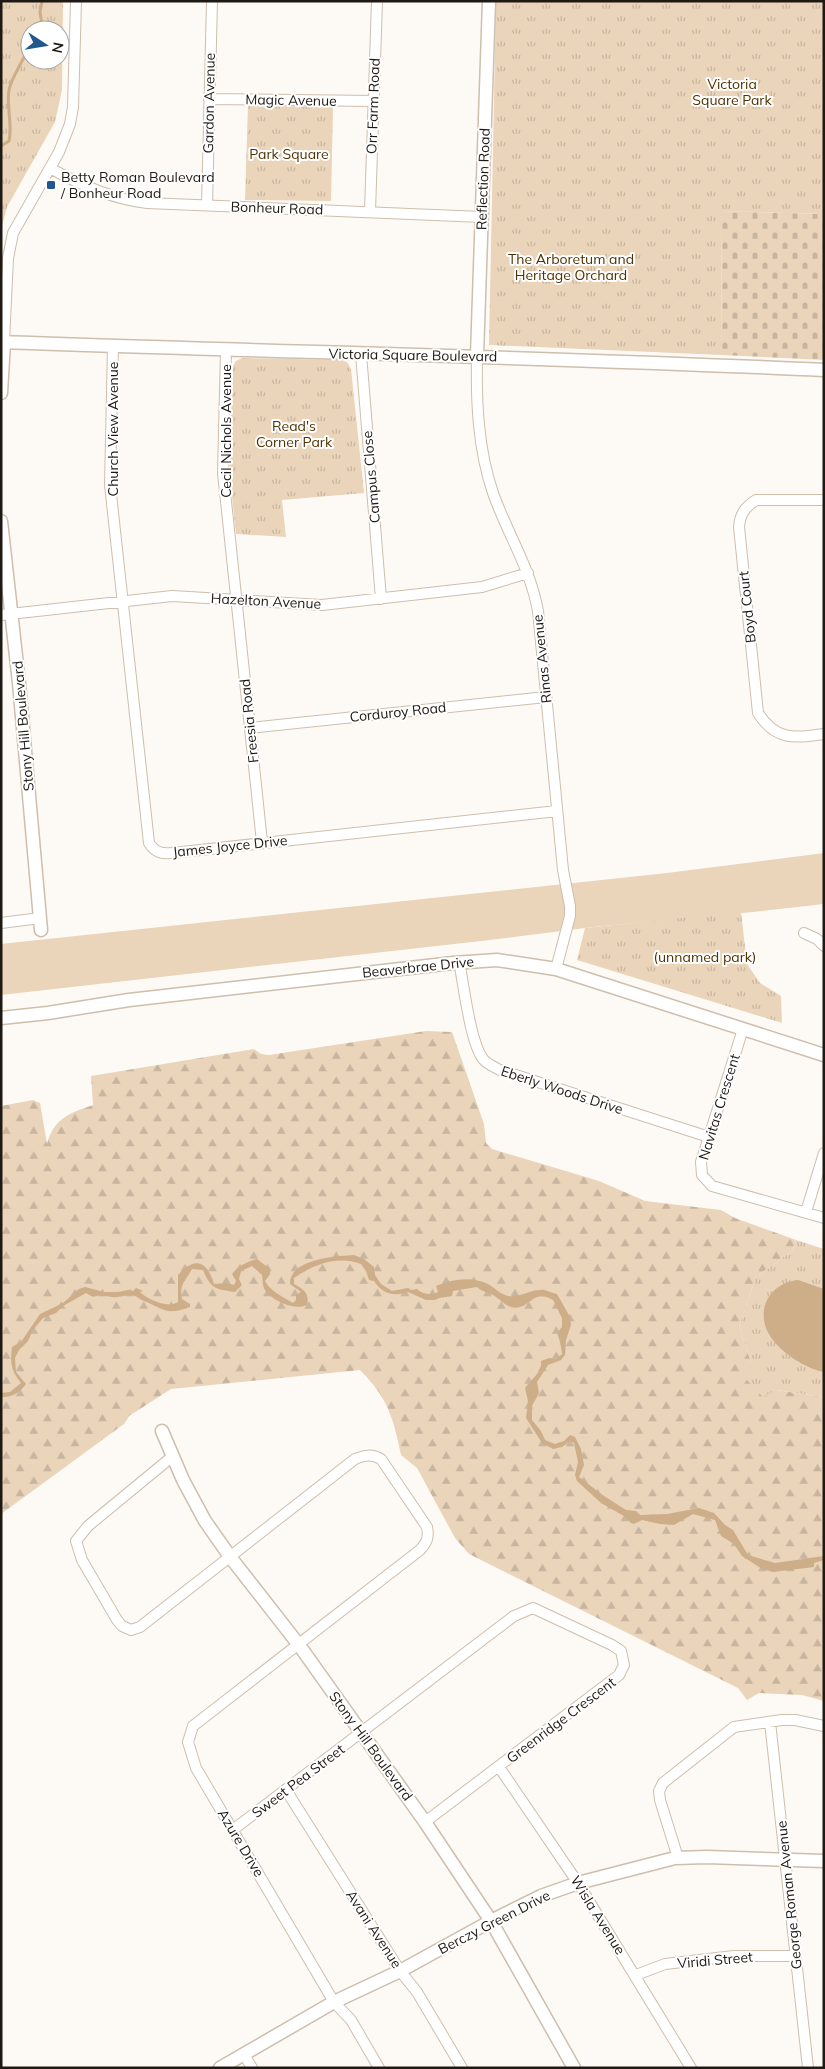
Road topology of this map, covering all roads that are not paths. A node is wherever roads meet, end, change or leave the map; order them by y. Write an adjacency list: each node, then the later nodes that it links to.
1 (76, 1): 7 (street)
2 (212, 1): 5 (street, Gardon Avenue)
3 (376, 1): 6 (street, Orr Farm Road)
4 (489, 1): 10 (street, Reflection Road)
5 (210, 99): 6 (street, Magic Avenue); 8 (street, Gardon Avenue)
6 (373, 101): 9 (street, Orr Farm Road)
7 (50, 168): 8 (street, Bonheur Road); 11 (street)
8 (207, 205): 9 (street, Bonheur Road)
9 (370, 211): 10 (street, Bonheur Road)
10 (482, 217): 15 (street, Reflection Road)
11 (2, 342): 12 (street, Victoria Square Boulevard); 17 (street)
12 (113, 346): 13 (street, Victoria Square Boulevard); 23 (street, Church View Avenue)
13 (226, 350): 14 (street, Victoria Square Boulevard); 22 (street, Cecil Nichols Avenue)
14 (361, 354): 15 (street, Victoria Square Boulevard); 21 (street, Campus Close)
15 (477, 356): 16 (street, Victoria Square Boulevard); 20 (street, Rinas Avenue)
16 (824, 370)
17 (1, 393)
18 (824, 500): 27 (street, Boyd Court)
19 (1, 521): 24 (street, Stony Hill Boulevard)
20 (528, 573): 21 (street, Hazelton Avenue); 25 (street, Rinas Avenue)
21 (381, 599): 22 (street, Hazelton Avenue)
22 (235, 600): 23 (street, Hazelton Avenue); 26 (street, Freesia Road)
23 (123, 601): 24 (street, Hazelton Avenue); 29 (street, James Joyce Drive)
24 (7, 615): 31 (street, Stony Hill Boulevard)
25 (546, 697): 26 (street, Corduroy Road); 28 (street, Rinas Avenue)
26 (250, 728): 29 (street, Freesia Road)
27 (824, 734)
28 (557, 811): 29 (street, James Joyce Drive); 35 (street, Rinas Avenue)
29 (262, 842)
30 (1, 923): 31 (street)
31 (40, 924)
32 (804, 933): 33 (street)
33 (824, 946)
34 (460, 962): 35 (street, Beaverbrae Drive); 36 (street, Beaverbrae Drive); 39 (street, Eberly Woods Drive)
35 (556, 969): 37 (street, Beaverbrae Drive)
36 (1, 1018)
37 (743, 1029): 38 (street, Beaverbrae Drive); 39 (street, Navitas Crescent)
38 (824, 1055)
39 (709, 1137): 41 (street, Navitas Crescent)
40 (824, 1153): 41 (street)
41 (806, 1212): 42 (street, Navitas Crescent)
42 (824, 1218)
43 (162, 1431): 44 (street, Stony Hill Boulevard)
44 (172, 1456): 45 (street, Stony Hill Boulevard); 45 (street)
45 (231, 1558): 46 (street, Stony Hill Boulevard); 46 (street, Azure Drive)
46 (299, 1645): 49 (street, Stony Hill Boulevard); 53 (street, Azure Drive)
47 (770, 1722): 48 (street); 54 (street); 55 (street, George Roman Avenue)
48 (824, 1726)
49 (362, 1733): 50 (street, Greenridge Crescent); 51 (street, Sweet Pea Street); 52 (street, Stony Hill Boulevard)
50 (499, 1767): 52 (street, Greenridge Crescent); 57 (street, Wisla Avenue)
51 (286, 1790): 53 (street, Sweet Pea Street); 60 (street, Avani Avenue)
52 (426, 1822): 58 (street, Stony Hill Boulevard)
53 (234, 1829): 62 (street, Azure Drive)
54 (678, 1858): 55 (street, Berczy Green Drive); 57 (street, Berczy Green Drive)
55 (785, 1859): 56 (street, Berczy Green Drive); 59 (street, George Roman Avenue)
56 (824, 1861)
57 (578, 1883): 58 (street, Berczy Green Drive); 61 (street, Wisla Avenue)
58 (491, 1921): 60 (street, Berczy Green Drive); 68 (street, Stony Hill Boulevard)
59 (796, 1956): 61 (street, Viridi Street); 70 (street, George Roman Avenue)
60 (400, 1971): 62 (street, Berczy Green Drive); 67 (street, Avani Avenue)
61 (636, 1976): 69 (street, Wisla Avenue)
62 (334, 2002): 63 (street, Berczy Green Drive); 66 (street, Azure Drive)
63 (244, 2054): 64 (street, Berczy Green Drive); 65 (street)
64 (220, 2068)
65 (252, 2068)
66 (379, 2068)
67 (462, 2068)
68 (574, 2068)
69 (691, 2068)
70 (808, 2068)

